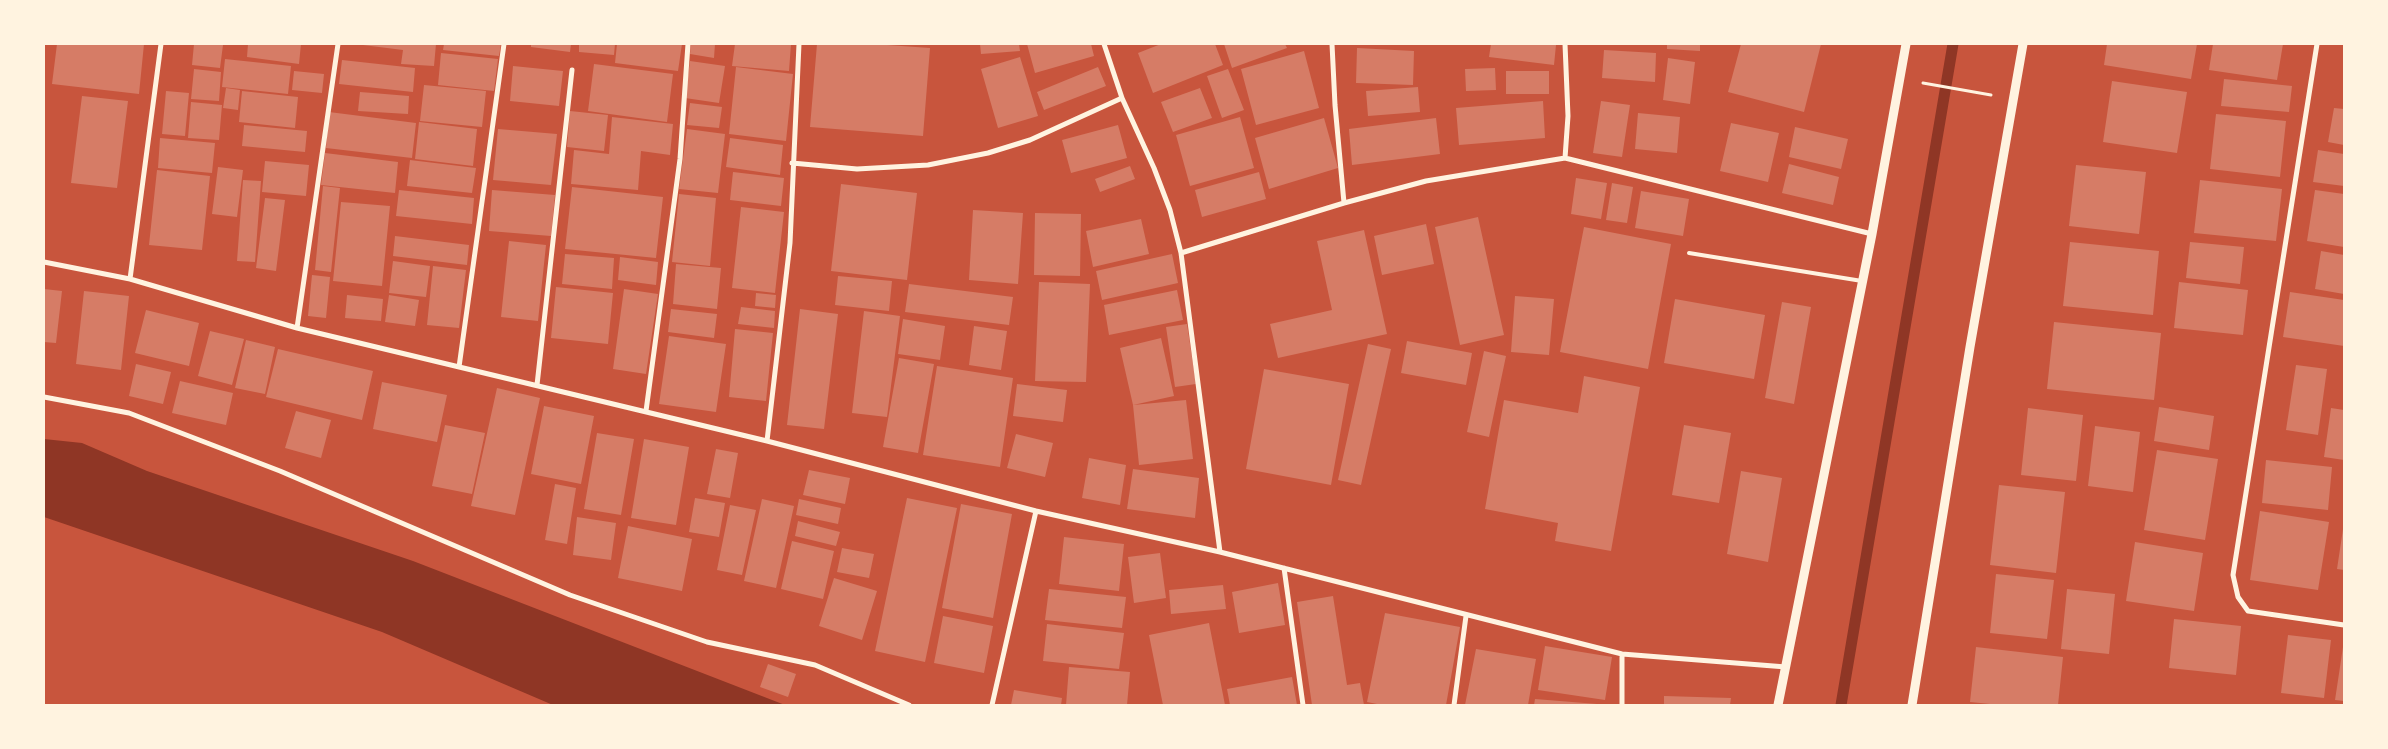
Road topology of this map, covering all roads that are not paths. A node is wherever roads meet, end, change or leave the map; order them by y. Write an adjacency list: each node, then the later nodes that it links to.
1 (161, 44): 21 (street)
2 (338, 44): 23 (street)
3 (504, 44): 24 (street)
4 (688, 44): 27 (street)
5 (799, 44): 15 (street)
6 (1104, 44): 13 (street)
7 (1332, 44): 16 (street)
8 (1565, 44): 14 (street)
9 (1906, 44): 17 (street)
10 (2023, 44): 42 (street)
11 (2317, 44): 33 (street)
12 (572, 70): 25 (street)
13 (1122, 98): 15 (street); 18 (street)
14 (1565, 158): 16 (street); 17 (street)
15 (792, 163): 28 (street)
16 (1344, 203): 18 (street)
17 (1872, 234): 22 (street)
18 (1181, 253): 30 (street)
19 (1688, 253): 22 (lane)
20 (44, 262): 21 (street)
21 (130, 279): 23 (street)
22 (1862, 281): 35 (street)
23 (297, 328): 24 (street)
24 (459, 366): 25 (street)
25 (537, 385): 27 (street)
26 (44, 396): 36 (street)
27 (646, 411): 28 (street)
28 (767, 441): 29 (street)
29 (1036, 511): 30 (street); 37 (street)
30 (1220, 552): 31 (street)
31 (1284, 568): 32 (street); 38 (street)
32 (1466, 616): 34 (street); 39 (street)
33 (2344, 625)
34 (1622, 654): 35 (street); 40 (street)
35 (1786, 667): 41 (street)
36 (909, 705)
37 (992, 705)
38 (1304, 705)
39 (1454, 705)
40 (1622, 705)
41 (1778, 705)
42 (1912, 705)

